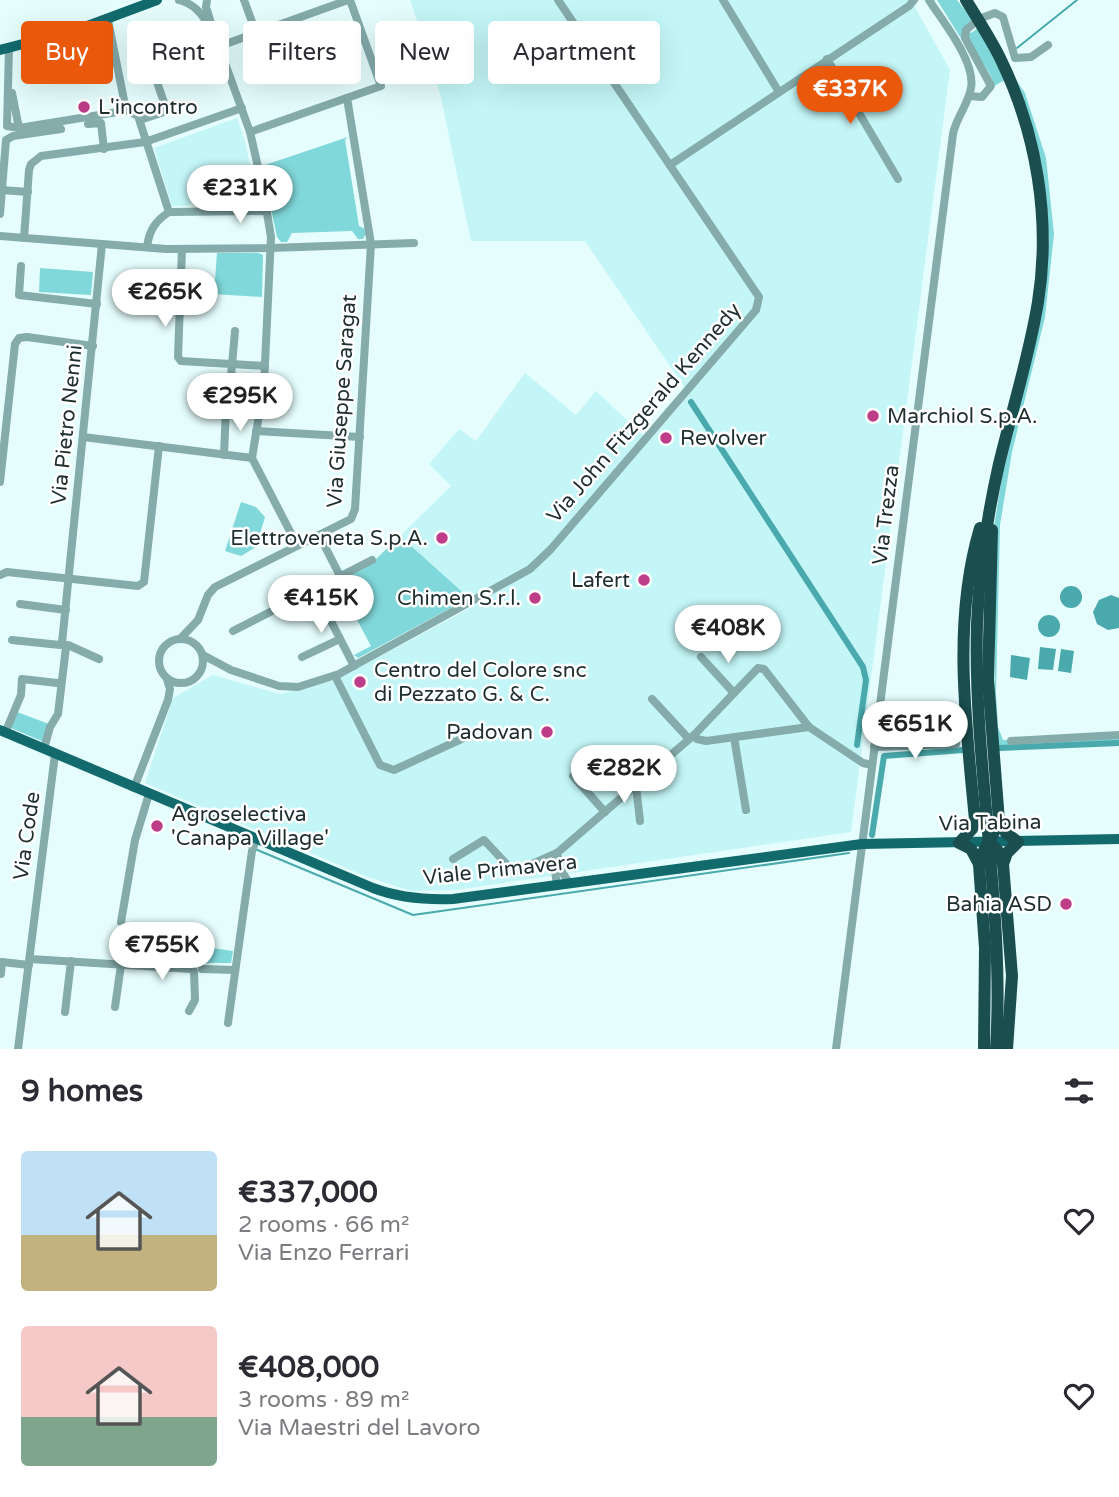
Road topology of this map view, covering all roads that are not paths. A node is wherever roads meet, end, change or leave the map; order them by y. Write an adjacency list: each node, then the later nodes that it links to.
1 (157, 0): 12 (main road)
2 (179, 0): 10 (street)
3 (194, 0): 10 (street)
4 (244, 0): 14 (street)
5 (349, 0): 15 (street); 24 (street)
6 (558, 0): 33 (street, Via John Fitzgerald Kennedy)
7 (723, 0): 22 (street)
8 (965, 0): 61 (highway)
9 (921, 2): 19 (street); 23 (street, Via Trezza)
10 (204, 4): 13 (street)
11 (984, 17): 17 (street)
12 (108, 20): 18 (main road); 26 (street)
13 (210, 21)
14 (252, 21)
15 (290, 21)
16 (973, 24): 23 (street)
17 (1048, 45)
18 (5, 49): 26 (street)
19 (827, 59): 22 (street); 34 (street)
20 (229, 73): 25 (street)
21 (158, 84): 27 (street)
22 (779, 92): 33 (street)
23 (969, 96): 103 (street, Via Trezza)
24 (347, 98): 30 (street); 44 (street, Via Giuseppe Saragat)
25 (242, 108): 30 (street); 31 (street)
26 (125, 110): 27 (street)
27 (139, 118): 31 (street)
28 (88, 124): 32 (street)
29 (61, 130): 35 (street)
30 (250, 132): 37 (street)
31 (145, 142): 32 (street); 38 (street)
32 (104, 149): 36 (street)
33 (670, 165): 83 (street, Via John Fitzgerald Kennedy)
34 (898, 179)
35 (2, 190): 36 (street); 39 (street)
36 (28, 192): 41 (street)
37 (267, 211): 38 (street); 46 (street)
38 (169, 212): 45 (street)
39 (0, 214)
40 (0, 236): 41 (street)
41 (24, 238): 43 (street)
42 (414, 243): 44 (street)
43 (102, 244): 45 (street); 49 (street, Via Pietro Nenni)
44 (371, 244): 46 (street); 55 (street, Via Giuseppe Saragat)
45 (147, 247): 47 (street)
46 (271, 248): 47 (street); 53 (street)
47 (182, 249): 52 (street)
48 (20, 266): 49 (street)
49 (97, 304): 51 (street, Via Pietro Nenni)
50 (235, 331): 52 (street)
51 (93, 346): 56 (street, Via Pietro Nenni); 58 (street)
52 (233, 365): 53 (street); 59 (street)
53 (265, 366): 54 (street)
54 (256, 431): 55 (street); 60 (street)
55 (360, 437): 63 (street, Via Giuseppe Saragat)
56 (83, 438): 57 (street); 68 (street, Via Pietro Nenni)
57 (159, 446): 59 (street); 68 (street)
58 (2, 447): 62 (street)
59 (224, 455): 60 (street)
60 (252, 458): 64 (street)
61 (997, 474): 113 (highway); 115 (highway); 142 (highway)
62 (0, 482)
63 (319, 535): 64 (street, Via Giuseppe Saragat); 67 (street)
64 (297, 545): 73 (street, Via Giuseppe Saragat)
65 (372, 560): 67 (street)
66 (0, 575): 68 (street)
67 (340, 576): 69 (street); 72 (street)
68 (69, 578): 71 (street, Via Pietro Nenni)
69 (314, 590): 74 (street); 76 (street)
70 (20, 604): 71 (street)
71 (66, 610): 77 (street, Via Pietro Nenni)
72 (358, 611)
73 (198, 620): 75 (street, Via Giuseppe Saragat); 78 (street, Via Giuseppe Saragat)
74 (233, 631)
75 (180, 639): 78 (street); 89 (street)
76 (340, 639): 80 (street); 83 (street)
77 (12, 640)
78 (197, 646): 79 (street, Via John Fitzgerald Kennedy)
79 (203, 655): 84 (street, Via John Fitzgerald Kennedy); 85 (street)
80 (302, 657)
81 (701, 657): 92 (street)
82 (99, 659): 104 (street)
83 (354, 666): 87 (street, Via John Fitzgerald Kennedy)
84 (230, 670): 85 (street, Via John Fitzgerald Kennedy); 87 (street, Via John Fitzgerald Kennedy)
85 (202, 671): 90 (street)
86 (13, 676): 88 (street)
87 (335, 676): 97 (street)
88 (22, 679): 91 (street); 96 (street, Viale Primavera)
89 (167, 679): 90 (street); 94 (street)
90 (190, 682): 94 (street)
91 (57, 683)
92 (734, 694): 95 (street); 99 (street)
93 (652, 699): 99 (street)
94 (168, 700): 109 (street)
95 (809, 727): 100 (street); 106 (street)
96 (3, 731): 104 (main road, Viale Primavera)
97 (468, 736)
98 (1119, 736): 101 (street)
99 (691, 737): 100 (street); 108 (street)
100 (734, 737): 111 (street)
101 (1011, 741)
102 (956, 744): 103 (street)
103 (874, 747): 106 (street, Via Trezza)
104 (44, 749): 105 (main road, Viale Primavera)
105 (55, 754): 109 (main road, Viale Primavera); 130 (street, Via Code)
106 (872, 765): 121 (street, Via Trezza)
107 (573, 776): 112 (street)
108 (636, 786): 112 (street); 114 (street)
109 (134, 788): 110 (main road, Viale Primavera)
110 (149, 794): 120 (main road, Viale Primavera); 128 (street)
111 (746, 810)
112 (605, 812): 122 (street)
113 (975, 820): 117 (highway); 119 (highway)
114 (640, 821)
115 (999, 821): 117 (highway); 118 (highway)
116 (1119, 839): 118 (main road, Via Tabina)
117 (989, 842): 118 (main road, Via Tabina); 119 (main road, Via Tabina); 124 (highway); 125 (highway)
118 (1018, 842): 125 (highway)
119 (959, 843): 121 (main road, Via Tabina); 124 (highway)
120 (254, 844): 127 (main road, Viale Primavera); 133 (street)
121 (862, 844): 126 (main road, Viale Primavera); 140 (street, Via Trezza)
122 (553, 855): 123 (street); 126 (street); 127 (street)
123 (453, 859)
124 (979, 864): 141 (highway)
125 (1003, 864): 143 (highway)
126 (570, 884): 127 (main road, Viale Primavera)
127 (557, 885)
128 (121, 922)
129 (71, 961): 130 (street); 131 (street); 136 (street)
130 (29, 962): 134 (street); 139 (street, Via Code)
131 (121, 965): 135 (street); 137 (street)
132 (202, 968): 133 (street)
133 (235, 970): 138 (street)
134 (1, 974)
135 (115, 1007)
136 (65, 1012)
137 (189, 1012)
138 (228, 1023)
139 (18, 1049)
140 (836, 1049)
141 (984, 1049)
142 (996, 1049)
143 (1007, 1049)

